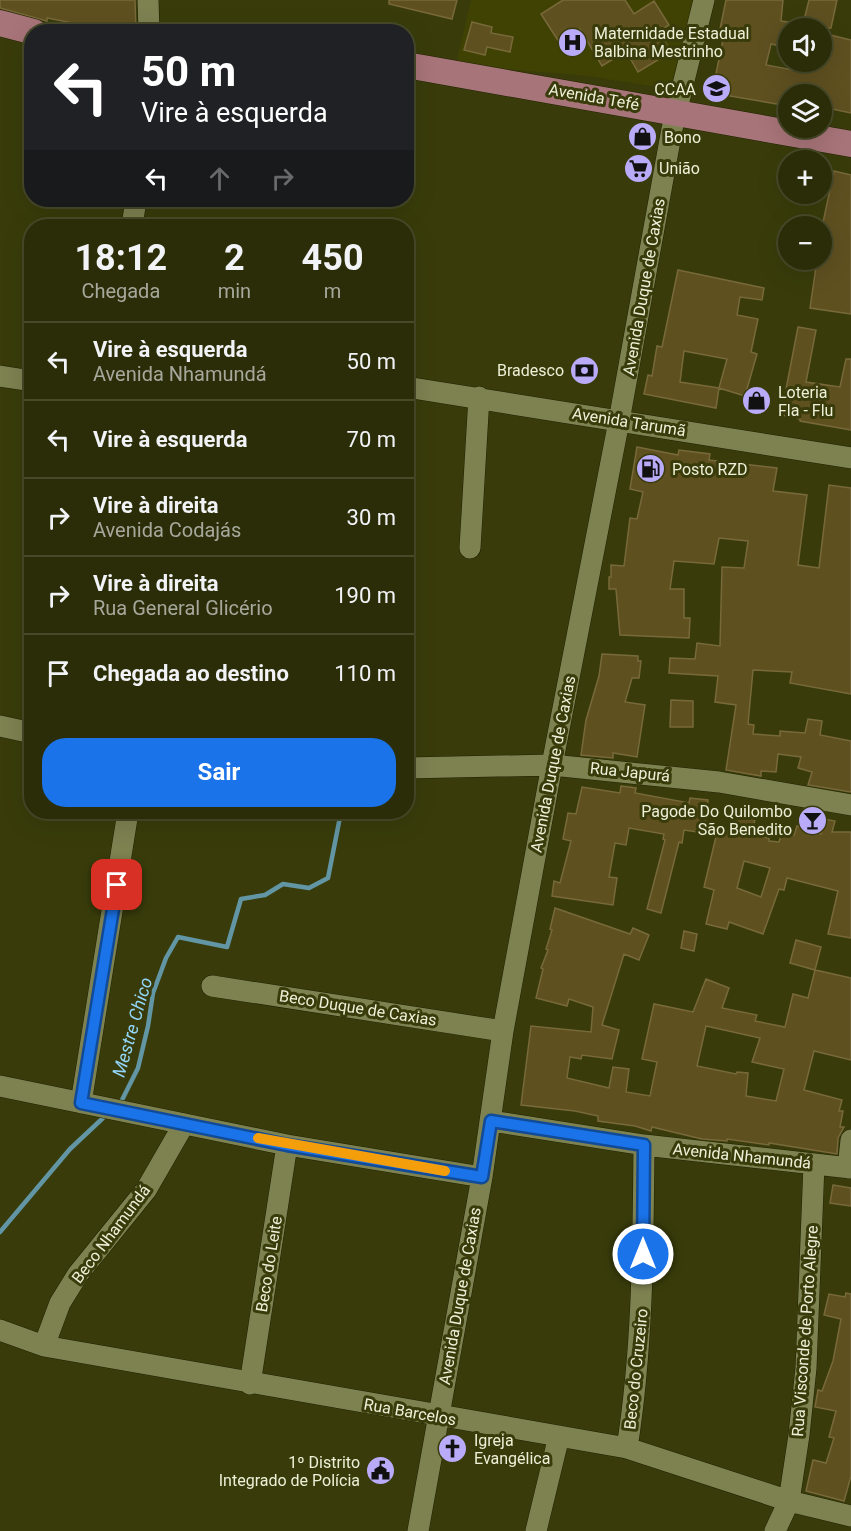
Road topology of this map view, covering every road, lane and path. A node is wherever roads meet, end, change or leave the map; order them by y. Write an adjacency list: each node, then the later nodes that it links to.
1 (148, 0): 4 (street)
2 (704, 0): 7 (street, Avenida Duque de Caxias)
3 (0, 23): 5 (main road)
4 (149, 24)
5 (24, 29)
6 (414, 66): 7 (main road, Avenida Tefé)
7 (676, 112): 8 (main road, Avenida Tefé); 13 (street, Avenida Duque de Caxias)
8 (851, 144)
9 (0, 375): 10 (street)
10 (24, 380)
11 (414, 388): 12 (street, Avenida Tarumã)
12 (479, 397): 13 (street, Avenida Tarumã); 15 (street)
13 (619, 421): 14 (street, Avenida Tarumã); 18 (street, Avenida Duque de Caxias)
14 (851, 458)
15 (470, 548)
16 (0, 726): 17 (street)
17 (24, 731)
18 (552, 765): 19 (street, Rua Japurá); 20 (street, Rua Japurá); 23 (street, Avenida Duque de Caxias)
19 (414, 768)
20 (851, 805)
21 (127, 819): 25 (street)
22 (212, 986): 23 (street, Beco Duque de Caxias)
23 (503, 1031): 26 (street, Avenida Duque de Caxias)
24 (0, 1086): 25 (street)
25 (81, 1103): 27 (street)
26 (491, 1121): 30 (street, Avenida Nhamundá); 33 (street, Avenida Duque de Caxias)
27 (184, 1124): 29 (street); 35 (street, Beco Nhamundá)
28 (851, 1140): 32 (street)
29 (287, 1145): 33 (street); 36 (street, Beco do Leite)
30 (644, 1145): 31 (street, Avenida Nhamundá); 39 (street, Beco do Cruzeiro)
31 (814, 1164): 32 (street, Avenida Nhamundá); 40 (street, Rua Visconde de Porto Alegre)
32 (849, 1168)
33 (482, 1177): 37 (street, Avenida Duque de Caxias)
34 (0, 1330): 35 (street, Rua Barcelos)
35 (44, 1347): 36 (street, Rua Barcelos)
36 (250, 1384): 37 (street, Rua Barcelos)
37 (438, 1416): 38 (street, Rua Barcelos); 42 (street, Avenida Duque de Caxias)
38 (560, 1437): 39 (street, Rua Barcelos); 43 (street)
39 (627, 1448): 40 (street, Rua Barcelos)
40 (789, 1501): 41 (street, Rua Barcelos); 44 (street, Rua Visconde de Porto Alegre); 45 (street)
41 (851, 1516)
42 (418, 1531)
43 (536, 1531)
44 (775, 1531)
45 (787, 1531)

